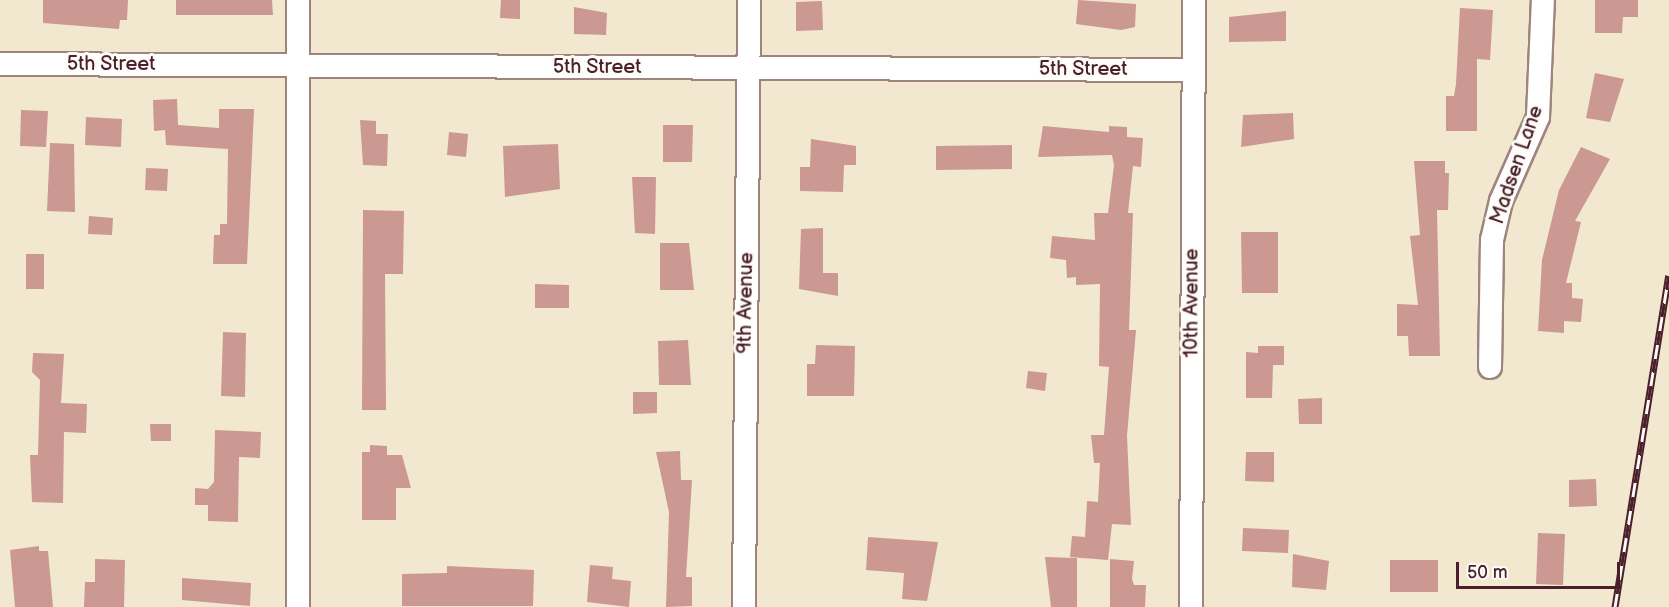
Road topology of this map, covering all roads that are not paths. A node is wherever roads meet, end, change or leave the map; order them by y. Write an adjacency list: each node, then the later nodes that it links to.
1 (298, 0): 6 (street)
2 (749, 0): 7 (street, 9th Avenue)
3 (1194, 0): 8 (street, 10th Avenue)
4 (1543, 0): 9 (street, Madsen Lane)
5 (0, 64): 6 (street, 5th Street)
6 (298, 65): 7 (street, 5th Street); 10 (street)
7 (749, 68): 8 (street, 5th Street); 11 (street, 9th Avenue)
8 (1193, 70): 12 (street, 10th Avenue)
9 (1490, 366)
10 (298, 607)
11 (744, 607)
12 (1191, 607)

